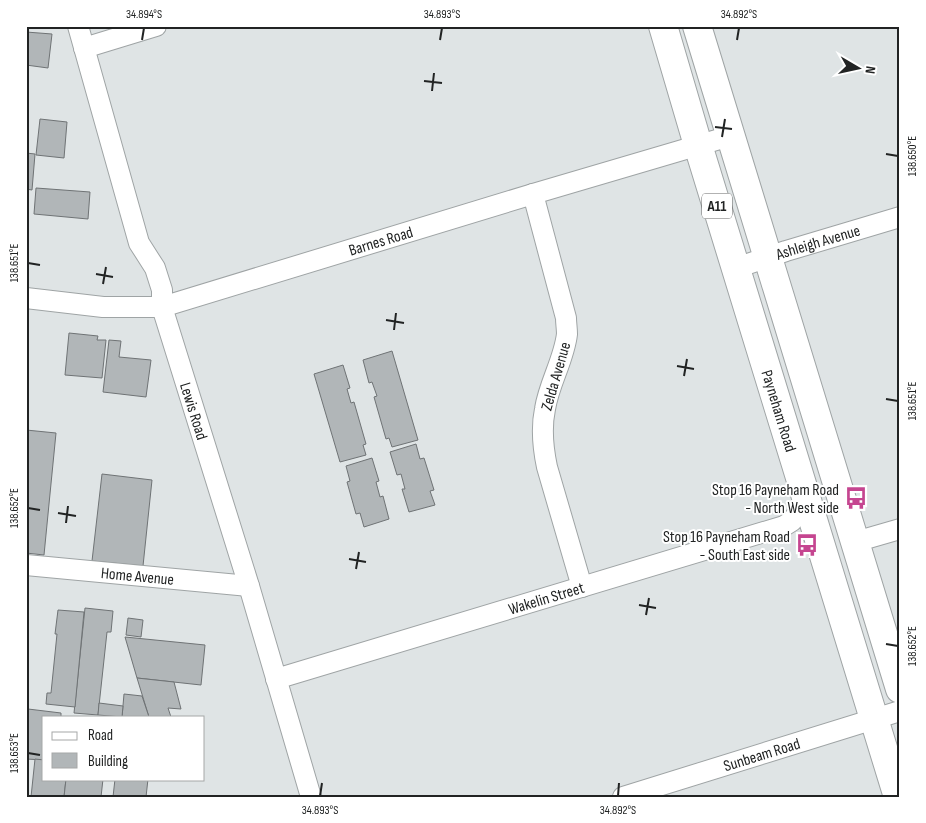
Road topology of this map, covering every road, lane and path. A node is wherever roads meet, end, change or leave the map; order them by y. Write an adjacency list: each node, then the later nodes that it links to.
1 (78, 26): 5 (street, Lewis Road)
2 (156, 26): 5 (street)
3 (663, 26): 7 (main road, Payneham Road / A11)
4 (697, 26): 6 (main road, Payneham Road / A11)
5 (84, 48): 13 (street, Lewis Road)
6 (730, 136): 7 (street, Barnes Road); 10 (main road, Payneham Road / A11)
7 (698, 145): 8 (street, Barnes Road); 11 (main road, Payneham Road / A11)
8 (533, 194): 13 (street, Barnes Road); 19 (street, Zelda Avenue)
9 (900, 217): 10 (street, Ashleigh Avenue)
10 (768, 257): 11 (street, Ashleigh Avenue); 16 (main road, Payneham Road / A11)
11 (736, 268): 14 (main road, Payneham Road / A11)
12 (26, 298): 13 (street, Barnes Road)
13 (162, 307): 18 (street, Lewis Road)
14 (807, 500): 19 (street, Wakelin Street); 23 (main road, Payneham Road / A11)
15 (900, 529): 16 (street)
16 (855, 542): 21 (main road, Payneham Road / A11)
17 (26, 565): 18 (street, Home Avenue)
18 (249, 586): 20 (street, Lewis Road)
19 (582, 587): 20 (street, Wakelin Street)
20 (276, 679): 24 (street, Lewis Road)
21 (900, 689)
22 (900, 711): 23 (street, Sunbeam Road)
23 (874, 719): 25 (street, Sunbeam Road); 26 (main road, Payneham Road / A11)
24 (311, 797)
25 (623, 797)
26 (898, 797)

